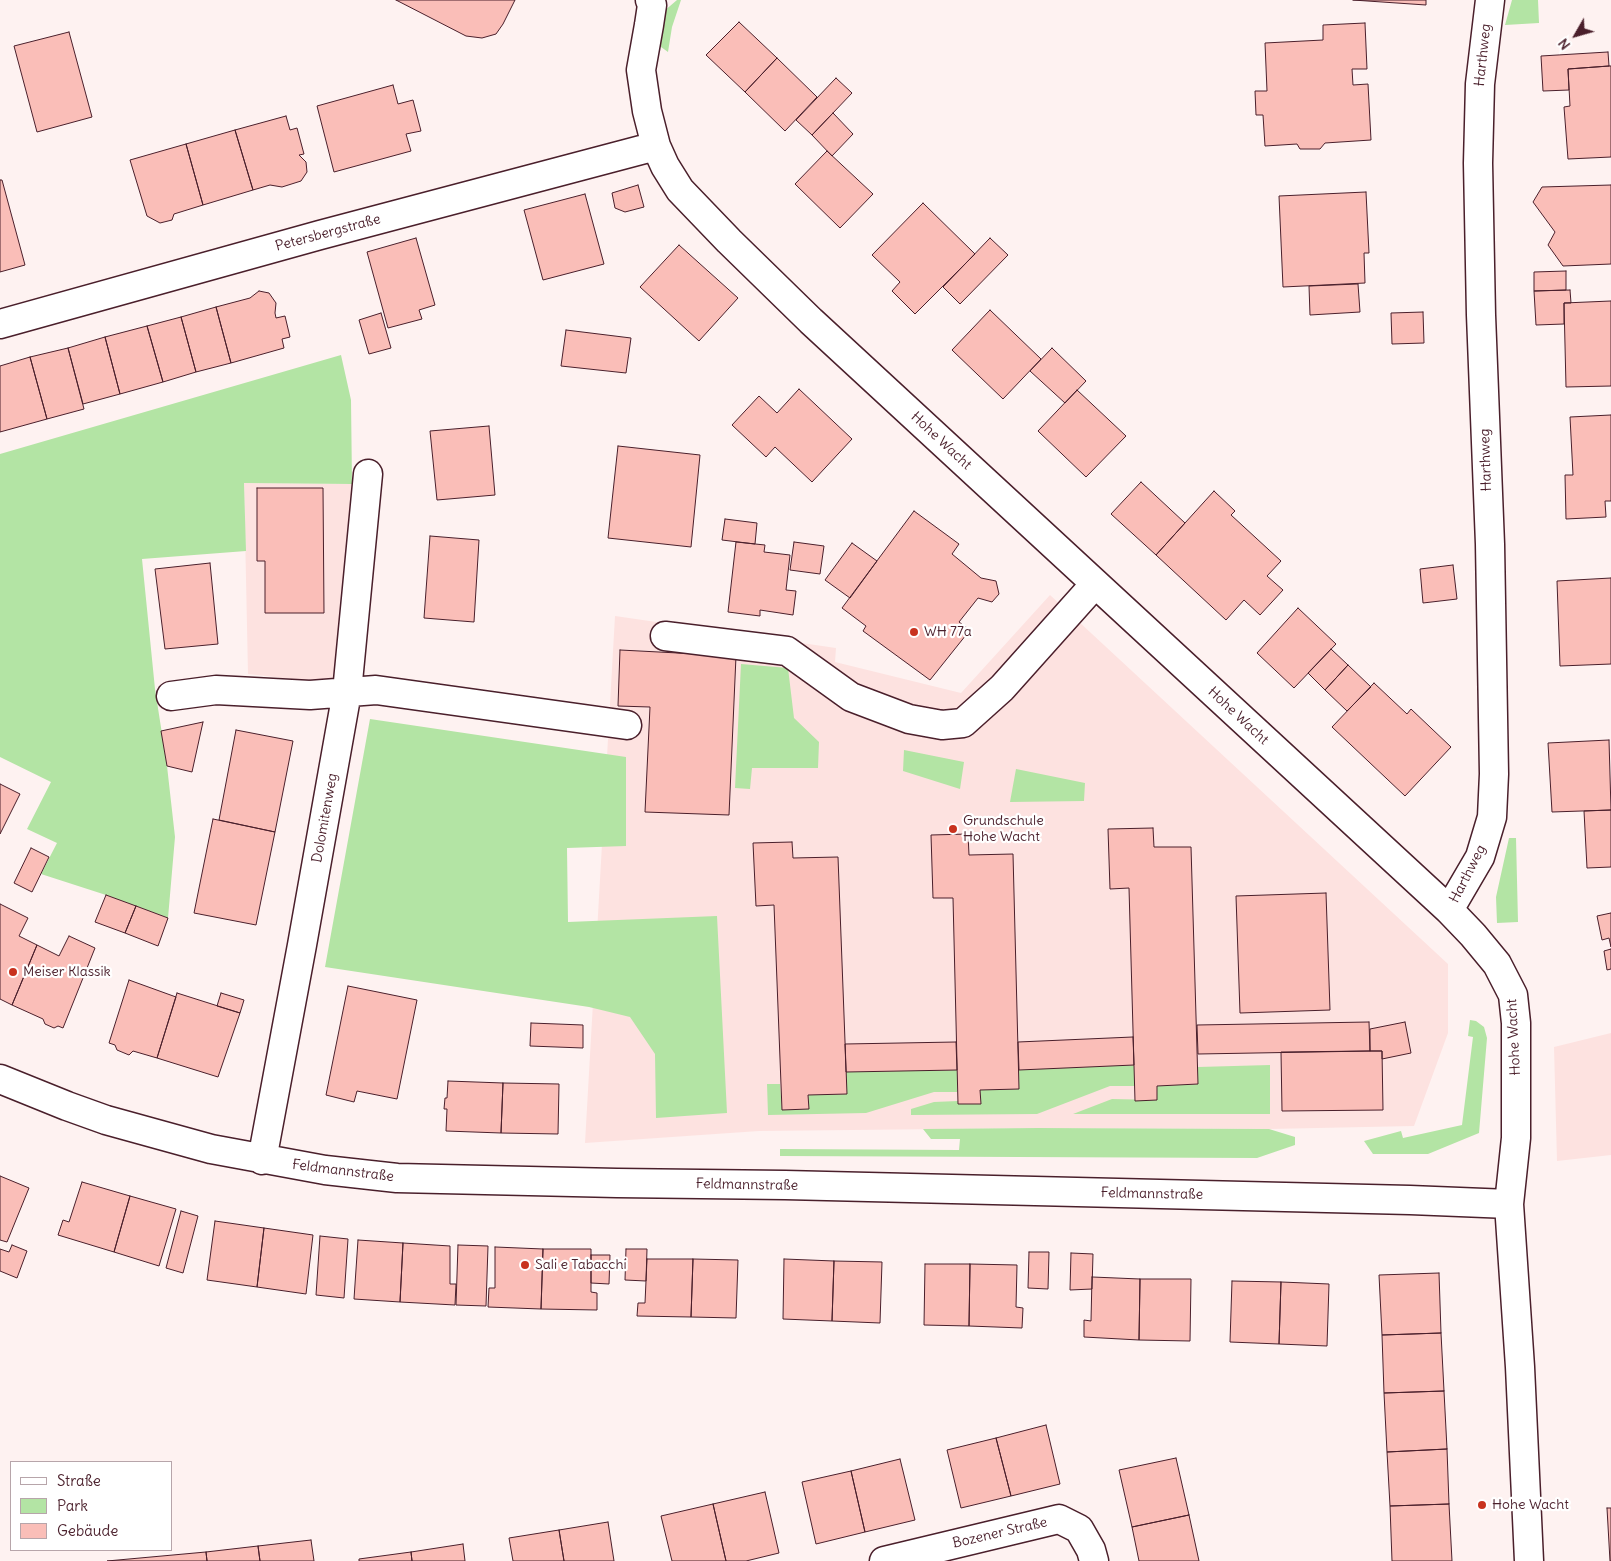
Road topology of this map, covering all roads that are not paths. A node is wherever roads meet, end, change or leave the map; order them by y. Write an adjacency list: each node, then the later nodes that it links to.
1 (1490, 0): 11 (street, Harthweg)
2 (652, 2): 3 (street, Hohe Wacht)
3 (656, 146): 4 (street, Petersbergstraße); 6 (street, Hohe Wacht)
4 (0, 324)
5 (368, 474): 8 (street, Dolomitenweg)
6 (1095, 584): 7 (street); 11 (street, Hohe Wacht)
7 (665, 636)
8 (347, 692): 9 (street); 10 (street); 13 (street, Dolomitenweg)
9 (171, 696)
10 (627, 725)
11 (1449, 910): 14 (street, Hohe Wacht)
12 (0, 1079): 13 (street, Feldmannstraße)
13 (262, 1160): 14 (street, Feldmannstraße)
14 (1509, 1204): 17 (street, Hohe Wacht)
15 (884, 1561): 16 (street, Bozener Straße)
16 (1094, 1561)
17 (1529, 1561)

